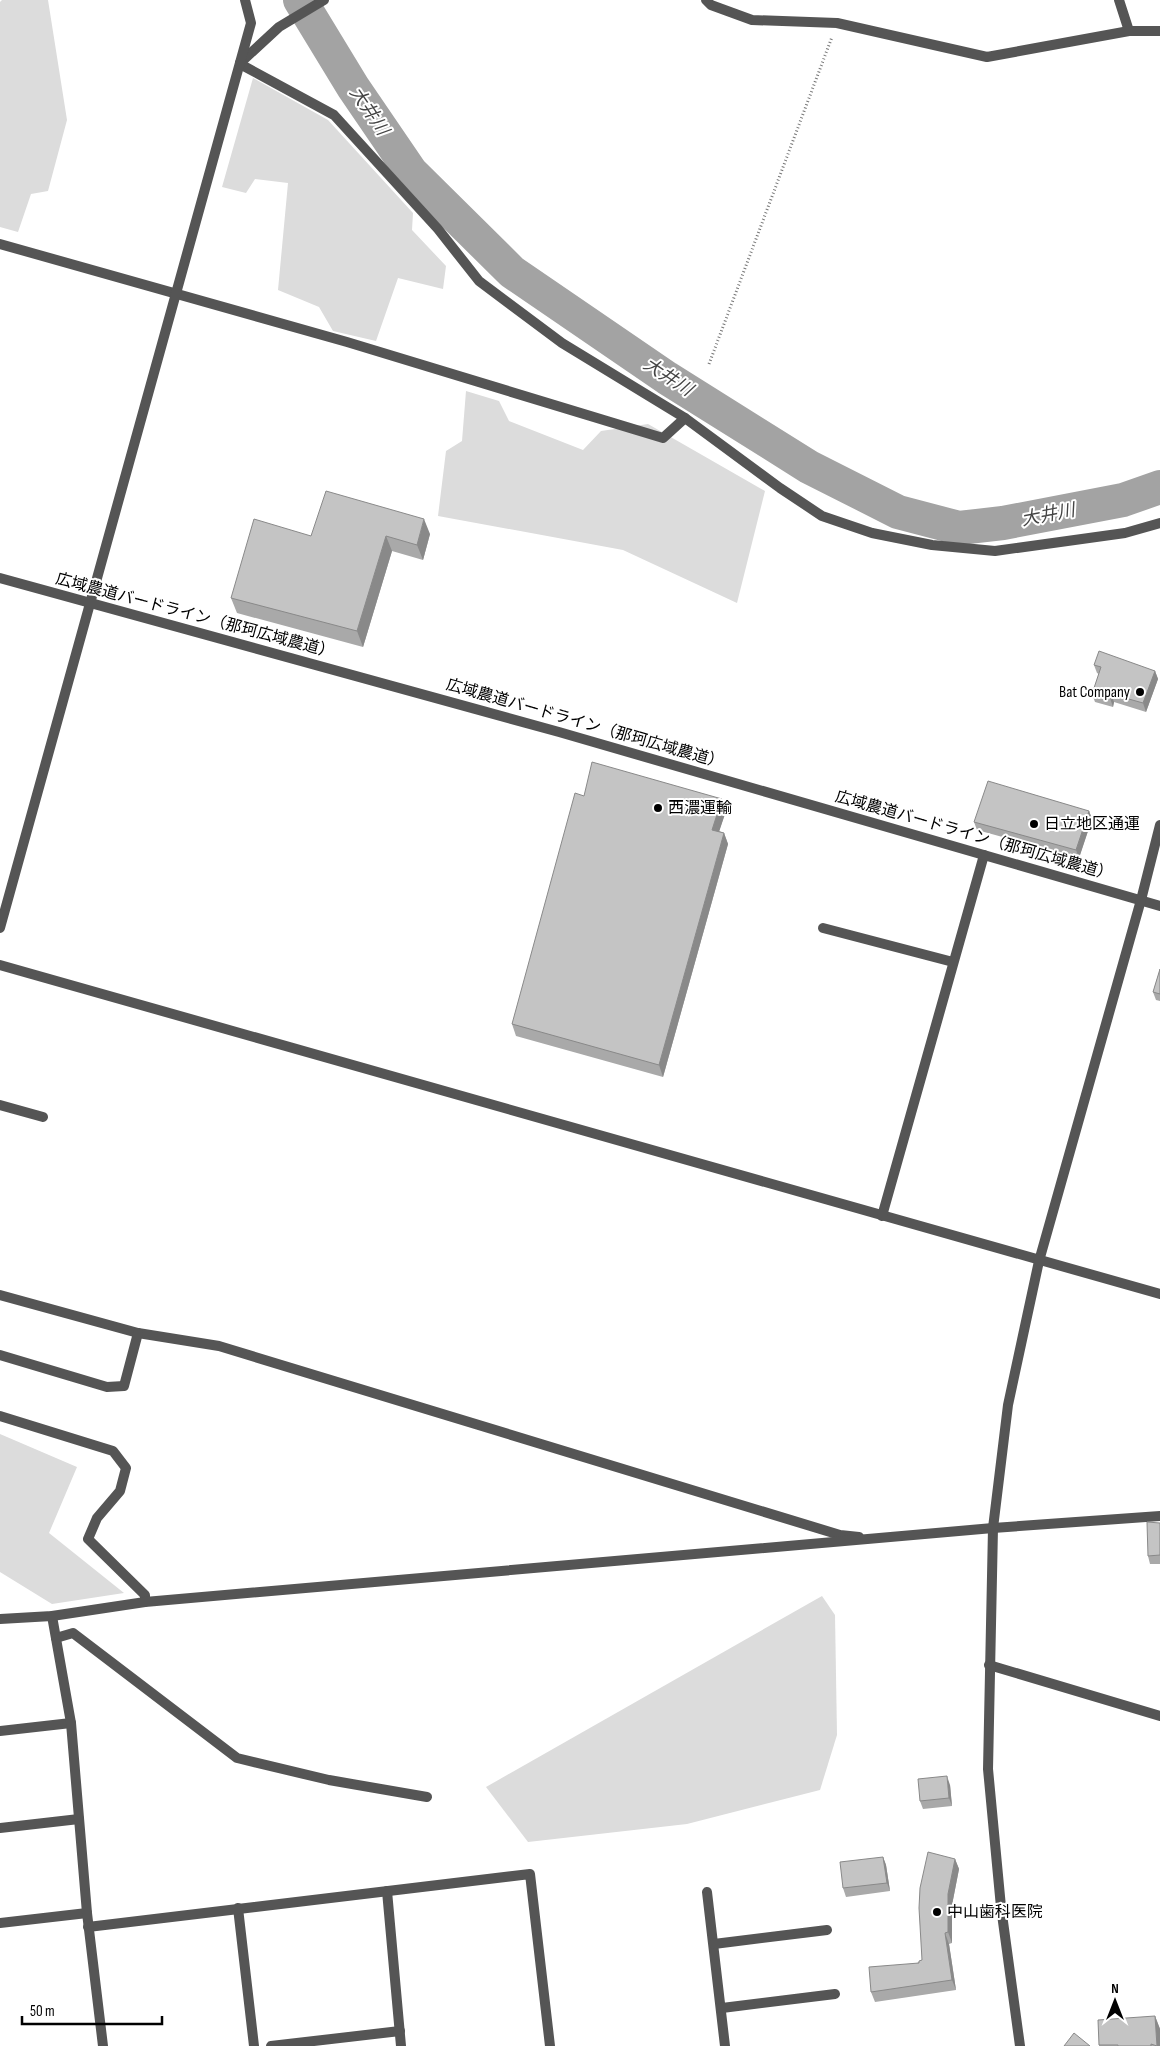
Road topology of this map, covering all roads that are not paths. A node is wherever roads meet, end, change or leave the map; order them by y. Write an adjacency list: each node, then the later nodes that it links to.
1 (245, 0): 7 (street)
2 (324, 0): 7 (street)
3 (706, 0): 5 (street)
4 (1119, 0): 5 (street)
5 (1129, 31): 6 (street)
6 (1160, 31)
7 (240, 64): 9 (street); 10 (street)
8 (0, 244): 9 (street)
9 (176, 292): 10 (street); 13 (street)
10 (684, 418): 11 (street)
11 (1160, 523)
12 (0, 578): 13 (street, 広域農道バードライン（那珂広域農道）)
13 (91, 603): 15 (street, 広域農道バードライン（那珂広域農道）); 18 (street)
14 (1160, 825): 16 (street)
15 (984, 855): 16 (street, 広域農道バードライン（那珂広域農道）); 20 (street)
16 (1141, 900): 17 (street, 広域農道バードライン（那珂広域農道）); 25 (street)
17 (1160, 906)
18 (0, 928)
19 (823, 928): 20 (street)
20 (953, 962): 24 (street)
21 (0, 965): 24 (street)
22 (0, 1105): 23 (street)
23 (43, 1117)
24 (882, 1216): 25 (street)
25 (1039, 1261): 26 (street); 32 (street)
26 (1160, 1294)
27 (0, 1295): 28 (street)
28 (138, 1333): 29 (street); 33 (street)
29 (0, 1355)
30 (0, 1416): 34 (street)
31 (1160, 1516): 32 (street)
32 (993, 1528): 33 (street); 38 (street)
33 (872, 1539): 34 (street)
34 (145, 1602): 35 (street)
35 (52, 1616): 36 (street); 37 (street)
36 (0, 1619)
37 (56, 1638): 40 (street); 42 (street)
38 (989, 1665): 39 (street); 62 (street)
39 (1160, 1716)
40 (70, 1723): 41 (street); 43 (street)
41 (0, 1731)
42 (427, 1797)
43 (79, 1819): 44 (street); 48 (street)
44 (0, 1828)
45 (387, 1891): 47 (street); 55 (street); 60 (street)
46 (708, 1892): 52 (street)
47 (238, 1908): 50 (street); 57 (street)
48 (87, 1913): 49 (street); 50 (street)
49 (0, 1923)
50 (88, 1927): 56 (street)
51 (827, 1930): 52 (street)
52 (714, 1944): 54 (street)
53 (835, 1994): 54 (street)
54 (722, 2008): 61 (street)
55 (400, 2031): 58 (street); 59 (street)
56 (103, 2046)
57 (254, 2046)
58 (272, 2046)
59 (402, 2046)
60 (550, 2046)
61 (725, 2046)
62 (1020, 2046)

